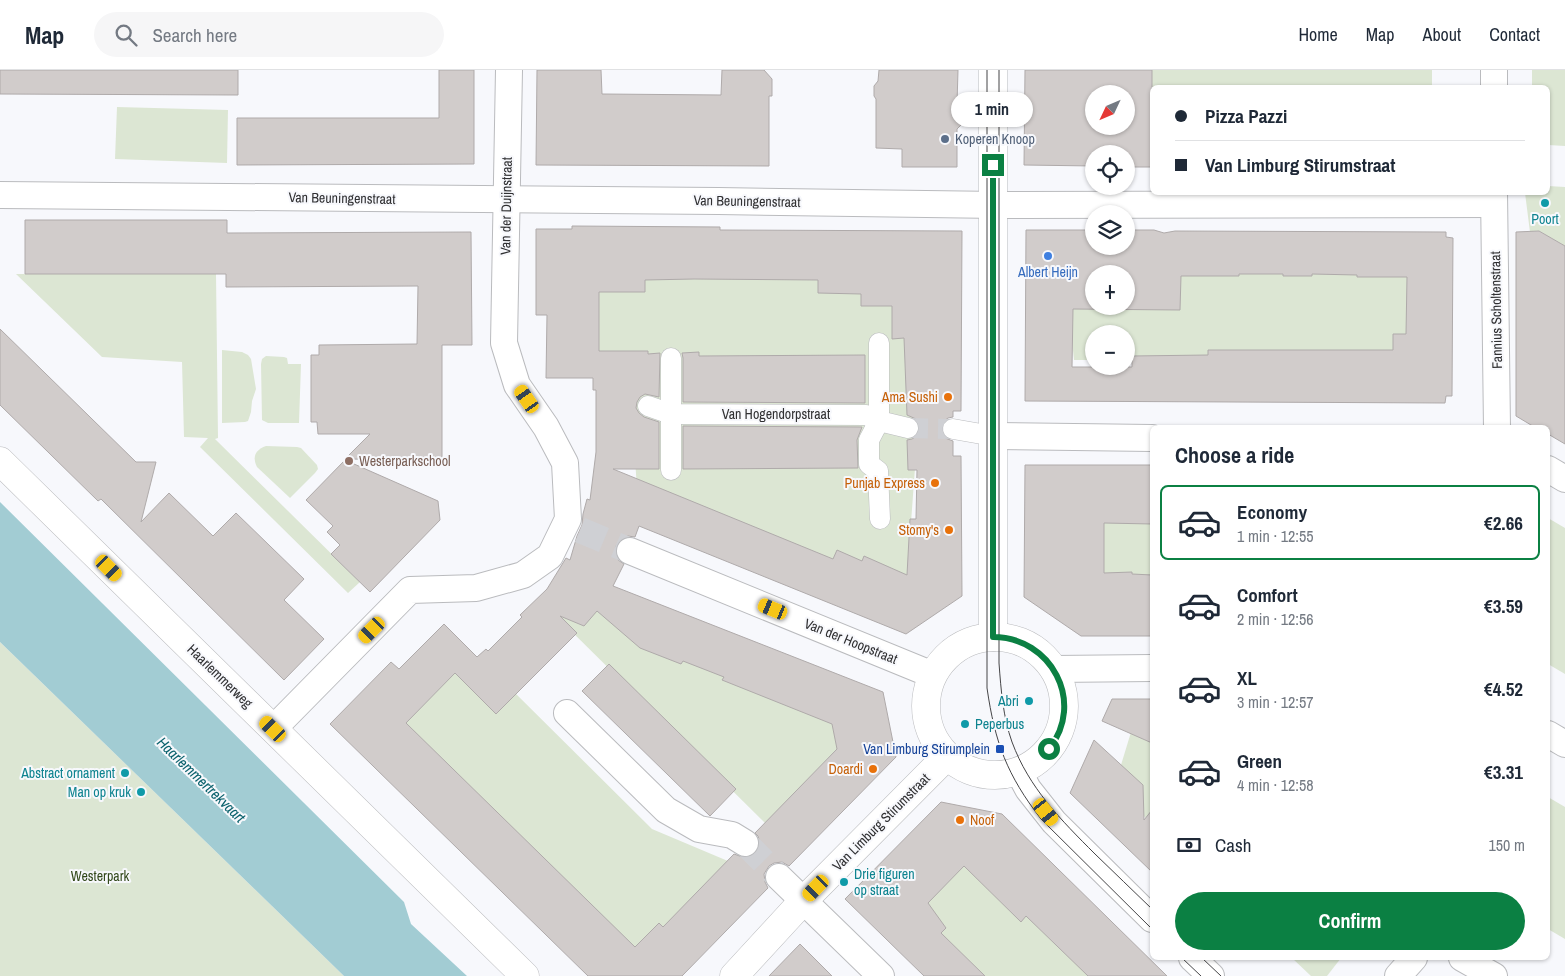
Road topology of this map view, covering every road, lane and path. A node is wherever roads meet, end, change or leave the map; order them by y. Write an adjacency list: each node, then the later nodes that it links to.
1 (509, 70): 7 (street, Van der Duijnstraat)
2 (993, 70): 8 (street)
3 (1494, 70): 4 (street)
4 (1494, 85)
5 (0, 195): 7 (street, Van Beuningenstraat)
6 (1494, 198): 8 (street, Van Beuningenstraat); 14 (street, Fannius Scholtenstraat)
7 (506, 200): 8 (street, Van Beuningenstraat); 30 (street, Van der Duijnstraat)
8 (993, 205): 17 (street)
9 (879, 344): 13 (street)
10 (671, 358): 12 (street)
11 (648, 406): 12 (street, Van Hogendorpstraat)
12 (672, 414): 13 (street, Van Hogendorpstraat); 20 (street)
13 (879, 421): 15 (street, Van Hogendorpstraat); 23 (street)
14 (1497, 425)
15 (908, 428)
16 (953, 429): 17 (street)
17 (993, 436): 18 (street); 25 (street)
18 (1150, 438)
19 (0, 461): 30 (street, Haarlemmerweg)
20 (671, 470)
21 (1550, 471): 22 (street)
22 (1565, 479)
23 (880, 519)
24 (630, 551): 28 (street, Van der Hoopstraat)
25 (993, 637): 27 (street); 28 (street)
26 (1150, 668): 27 (street)
27 (1054, 669): 34 (street)
28 (933, 674): 33 (street)
29 (567, 713): 35 (street)
30 (273, 729): 42 (street, Haarlemmerweg)
31 (1550, 735): 32 (street)
32 (1565, 744)
33 (946, 756): 34 (street); 37 (street, Van Limburg Stirumstraat)
34 (1019, 772): 38 (street)
35 (745, 843)
36 (779, 877): 37 (street)
37 (803, 901): 43 (street, Van Limburg Stirumstraat); 44 (street)
38 (1150, 917)
39 (1194, 960): 45 (street)
40 (1412, 960): 46 (street)
41 (1466, 960): 47 (street)
42 (525, 976)
43 (734, 976)
44 (881, 976)
45 (1211, 976)
46 (1398, 976)
47 (1494, 976)

